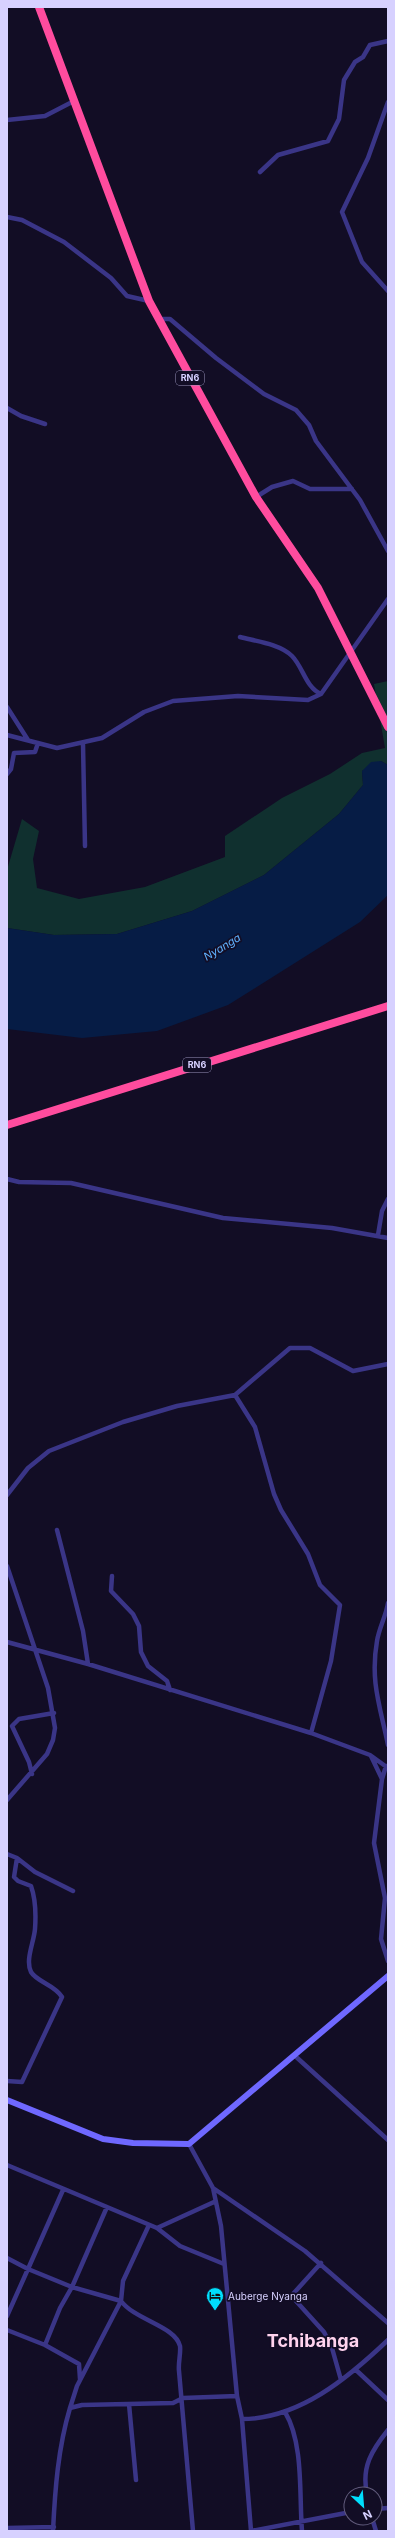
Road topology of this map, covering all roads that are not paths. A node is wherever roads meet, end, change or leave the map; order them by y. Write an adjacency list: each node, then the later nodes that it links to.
1 (39, 7): 3 (highway, RN6)
2 (388, 41): 6 (street)
3 (74, 101): 5 (street); 9 (highway, RN6)
4 (388, 102): 8 (street)
5 (7, 120)
6 (260, 172)
7 (7, 217): 9 (street)
8 (388, 291)
9 (148, 301): 10 (highway, RN6)
10 (158, 319): 13 (street); 14 (highway, RN6)
11 (7, 408): 12 (street)
12 (45, 424)
13 (352, 489): 14 (street); 15 (street)
14 (256, 497): 18 (highway, RN6)
15 (388, 551)
16 (388, 599): 18 (street)
17 (240, 636): 19 (street)
18 (352, 652): 19 (street); 21 (highway, RN6)
19 (321, 694): 25 (street)
20 (7, 707): 23 (street)
21 (388, 727)
22 (7, 735): 23 (street)
23 (28, 740): 24 (street)
24 (38, 743): 25 (street); 26 (street)
25 (82, 744): 27 (street)
26 (7, 774)
27 (85, 846)
28 (388, 1006): 29 (highway, RN6)
29 (7, 1125)
30 (7, 1179): 32 (street)
31 (388, 1199): 32 (street)
32 (378, 1235): 33 (street)
33 (388, 1238)
34 (388, 1364): 35 (street)
35 (235, 1395): 36 (street); 46 (street)
36 (7, 1495)
37 (57, 1530): 43 (street)
38 (7, 1566): 42 (street)
39 (112, 1576): 44 (street)
40 (388, 1603): 47 (street)
41 (7, 1642): 42 (street)
42 (35, 1650): 43 (street); 45 (street)
43 (88, 1664): 44 (street)
44 (170, 1690): 46 (street)
45 (54, 1713): 50 (street); 50 (street)
46 (311, 1733): 48 (street)
47 (388, 1745)
48 (370, 1755): 49 (street); 51 (street)
49 (387, 1767): 51 (street)
50 (32, 1774): 52 (street)
51 (382, 1779): 56 (street)
52 (7, 1800)
53 (7, 1854): 54 (street)
54 (17, 1858): 55 (street); 59 (street)
55 (73, 1891)
56 (388, 1961)
57 (388, 1976): 58 (street)
58 (294, 2055): 61 (street); 62 (street)
59 (7, 2081)
60 (7, 2100): 62 (street)
61 (388, 2140)
62 (189, 2144): 64 (street)
63 (7, 2165): 65 (street)
64 (213, 2188): 66 (street); 72 (street)
65 (63, 2190): 67 (street); 73 (street)
66 (214, 2202): 69 (street); 71 (street)
67 (107, 2207): 68 (street); 74 (street)
68 (149, 2226): 69 (street); 75 (street)
69 (157, 2228): 71 (street)
70 (7, 2258): 73 (street)
71 (224, 2264): 84 (street)
72 (321, 2264): 77 (street); 82 (street)
73 (28, 2269): 74 (street); 76 (street)
74 (72, 2287): 75 (street); 80 (street)
75 (121, 2301): 83 (street); 85 (street)
76 (7, 2316)
77 (388, 2322)
78 (7, 2330): 80 (street)
79 (388, 2340): 81 (street)
80 (45, 2345): 83 (street)
81 (356, 2370): 82 (street); 86 (street)
82 (341, 2380): 89 (street)
83 (77, 2386): 88 (street)
84 (237, 2396): 85 (street); 90 (street)
85 (183, 2398): 87 (street); 98 (street)
86 (388, 2400)
87 (129, 2404): 88 (street); 92 (street)
88 (70, 2408): 97 (street)
89 (285, 2412): 90 (street); 95 (street)
90 (242, 2419): 95 (street)
91 (388, 2430): 93 (street)
92 (136, 2480)
93 (365, 2486)
94 (343, 2513): 95 (street)
95 (301, 2521): 99 (street)
96 (7, 2528): 97 (street)
97 (53, 2529)
98 (193, 2531)
99 (302, 2531)

